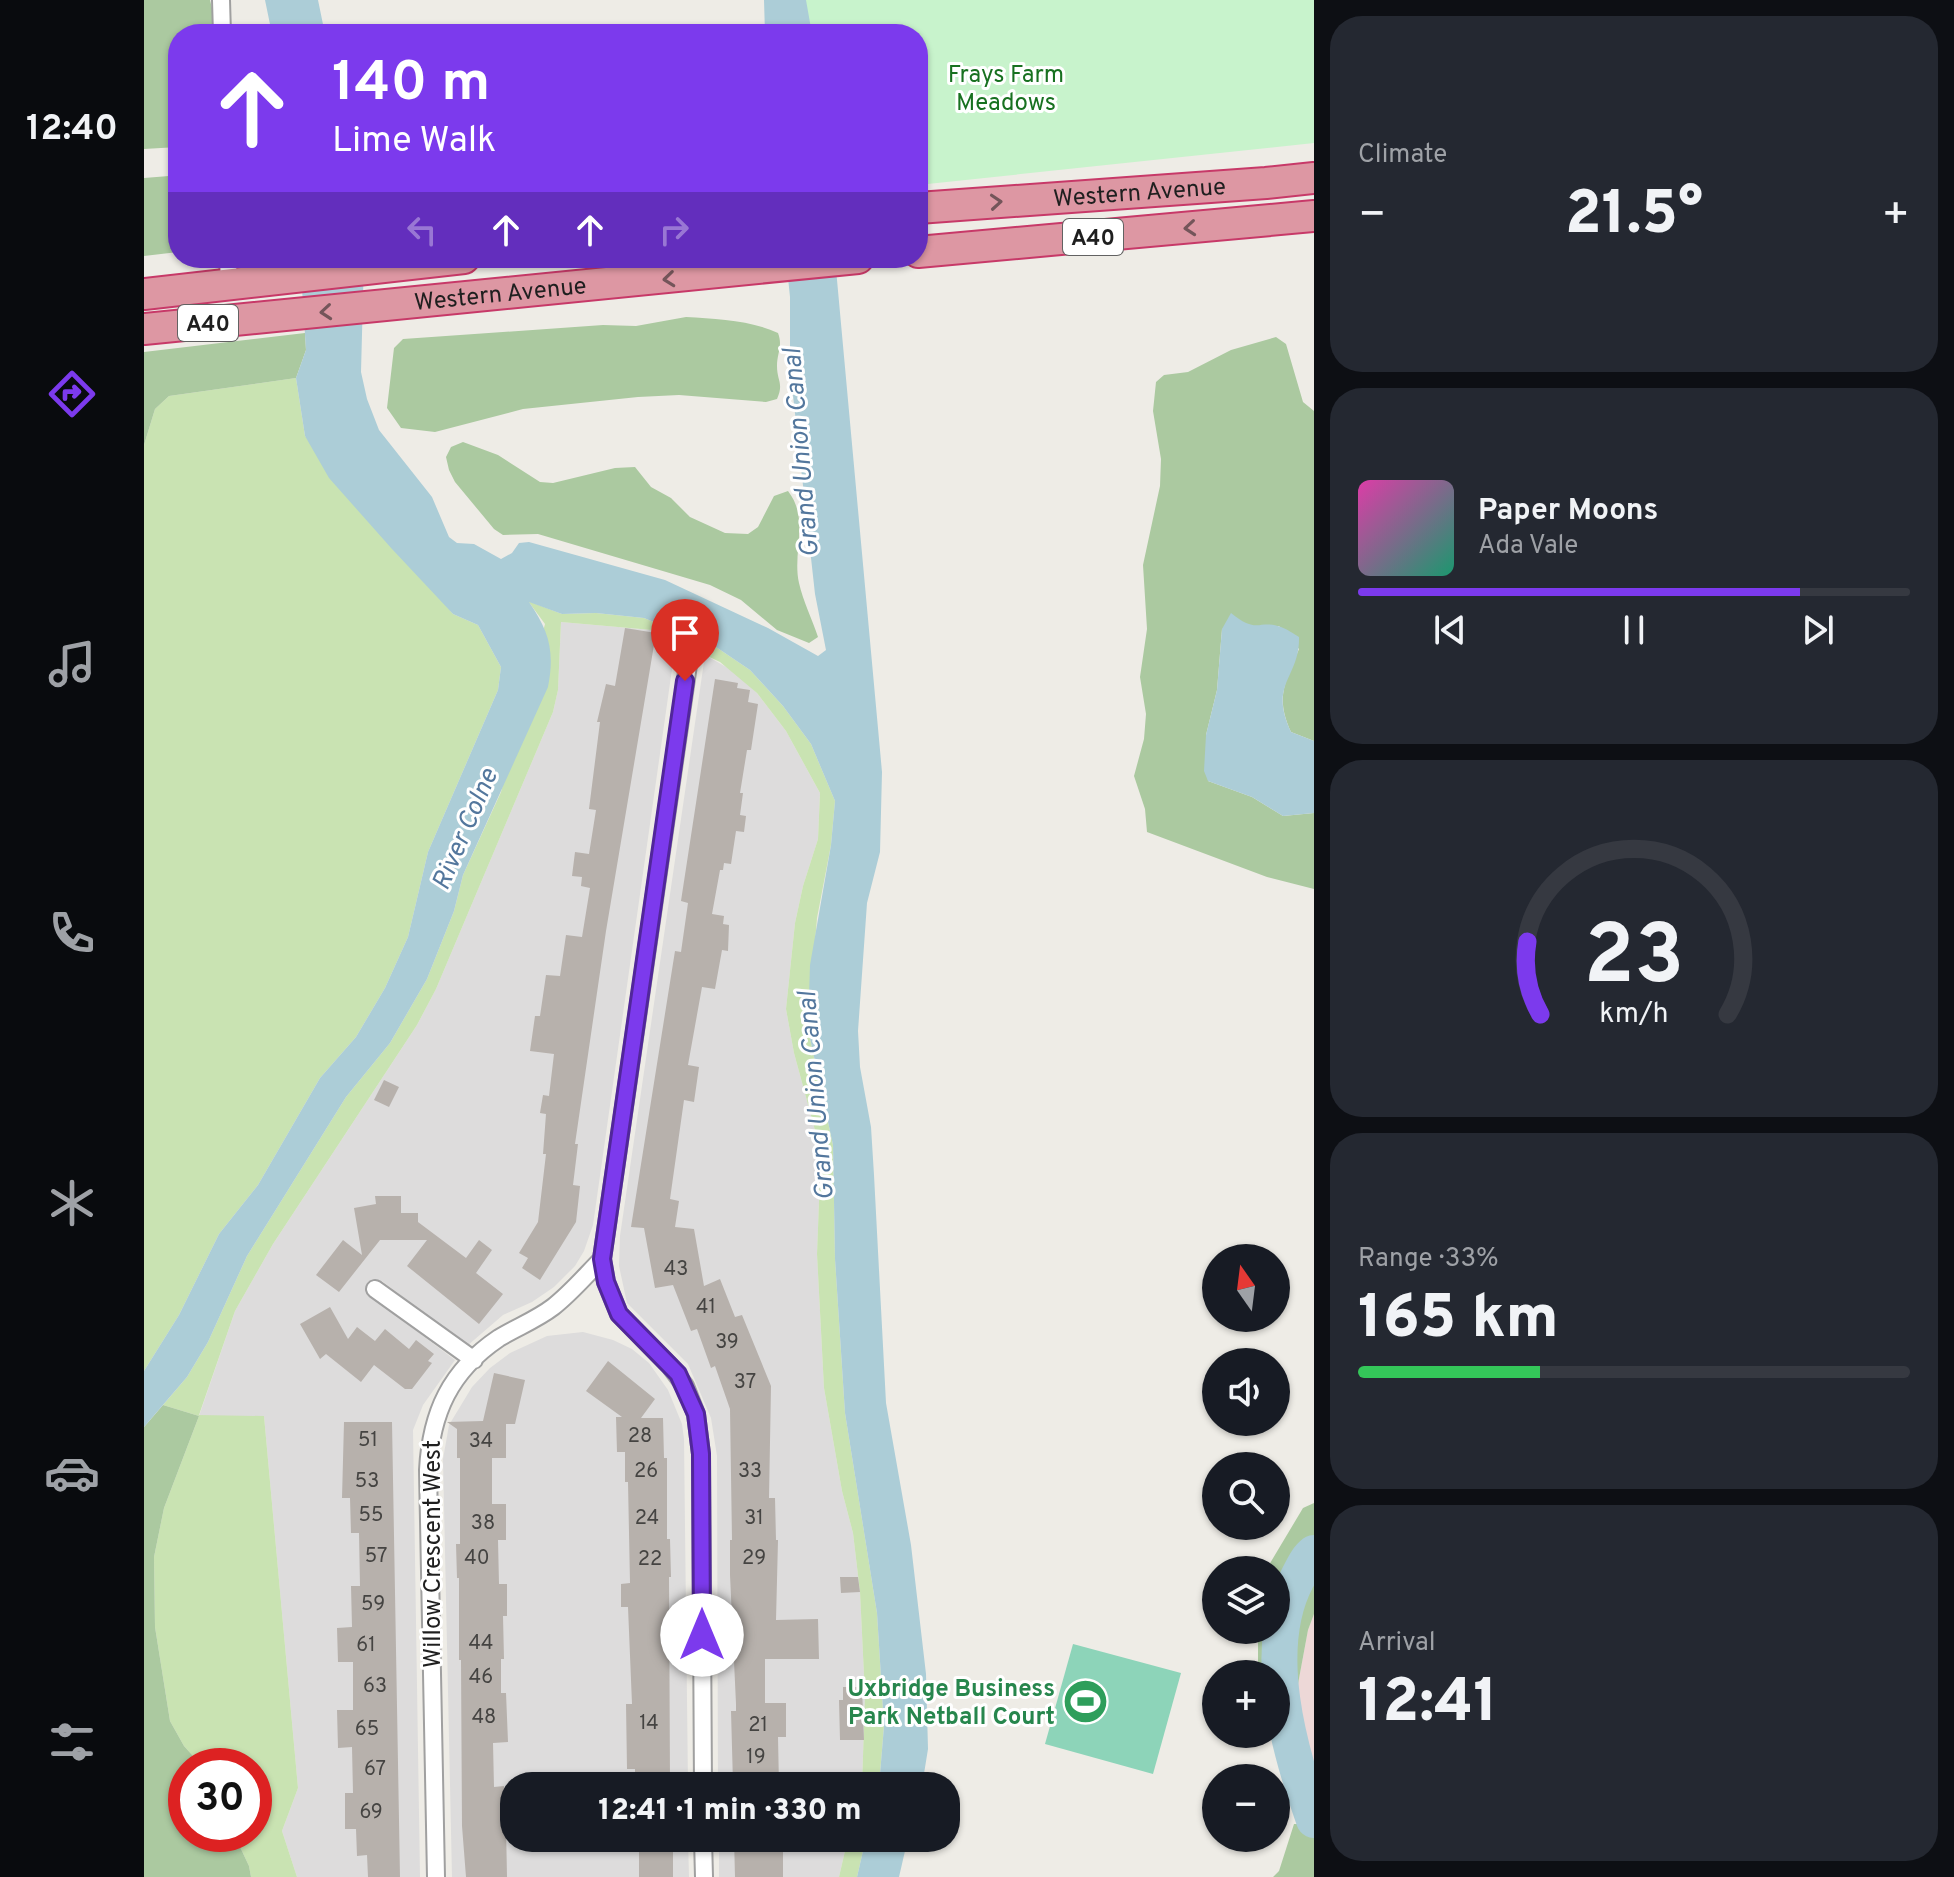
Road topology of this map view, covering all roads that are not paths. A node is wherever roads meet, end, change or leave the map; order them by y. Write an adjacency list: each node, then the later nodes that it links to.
1 (221, 0): 2 (street)
2 (222, 24)
3 (1314, 178): 4 (highway, Western Avenue / A40, one-way to 3)
4 (928, 207)
5 (1314, 216): 6 (highway, Western Avenue / A40, one-way to 6)
6 (928, 251)
7 (381, 268): 9 (highway, Western Avenue / A40)
8 (772, 268): 11 (highway, Western Avenue / A40, one-way to 11)
9 (229, 272): 10 (highway, Western Avenue / A40)
10 (144, 294)
11 (144, 329)
12 (690, 651): 13 (street)
13 (602, 1259): 15 (street, Willow Crescent West); 16 (street)
14 (375, 1289): 15 (street)
15 (474, 1360): 18 (street, Willow Crescent West)
16 (703, 1772)
17 (703, 1852): 19 (street)
18 (436, 1877)
19 (704, 1877)

